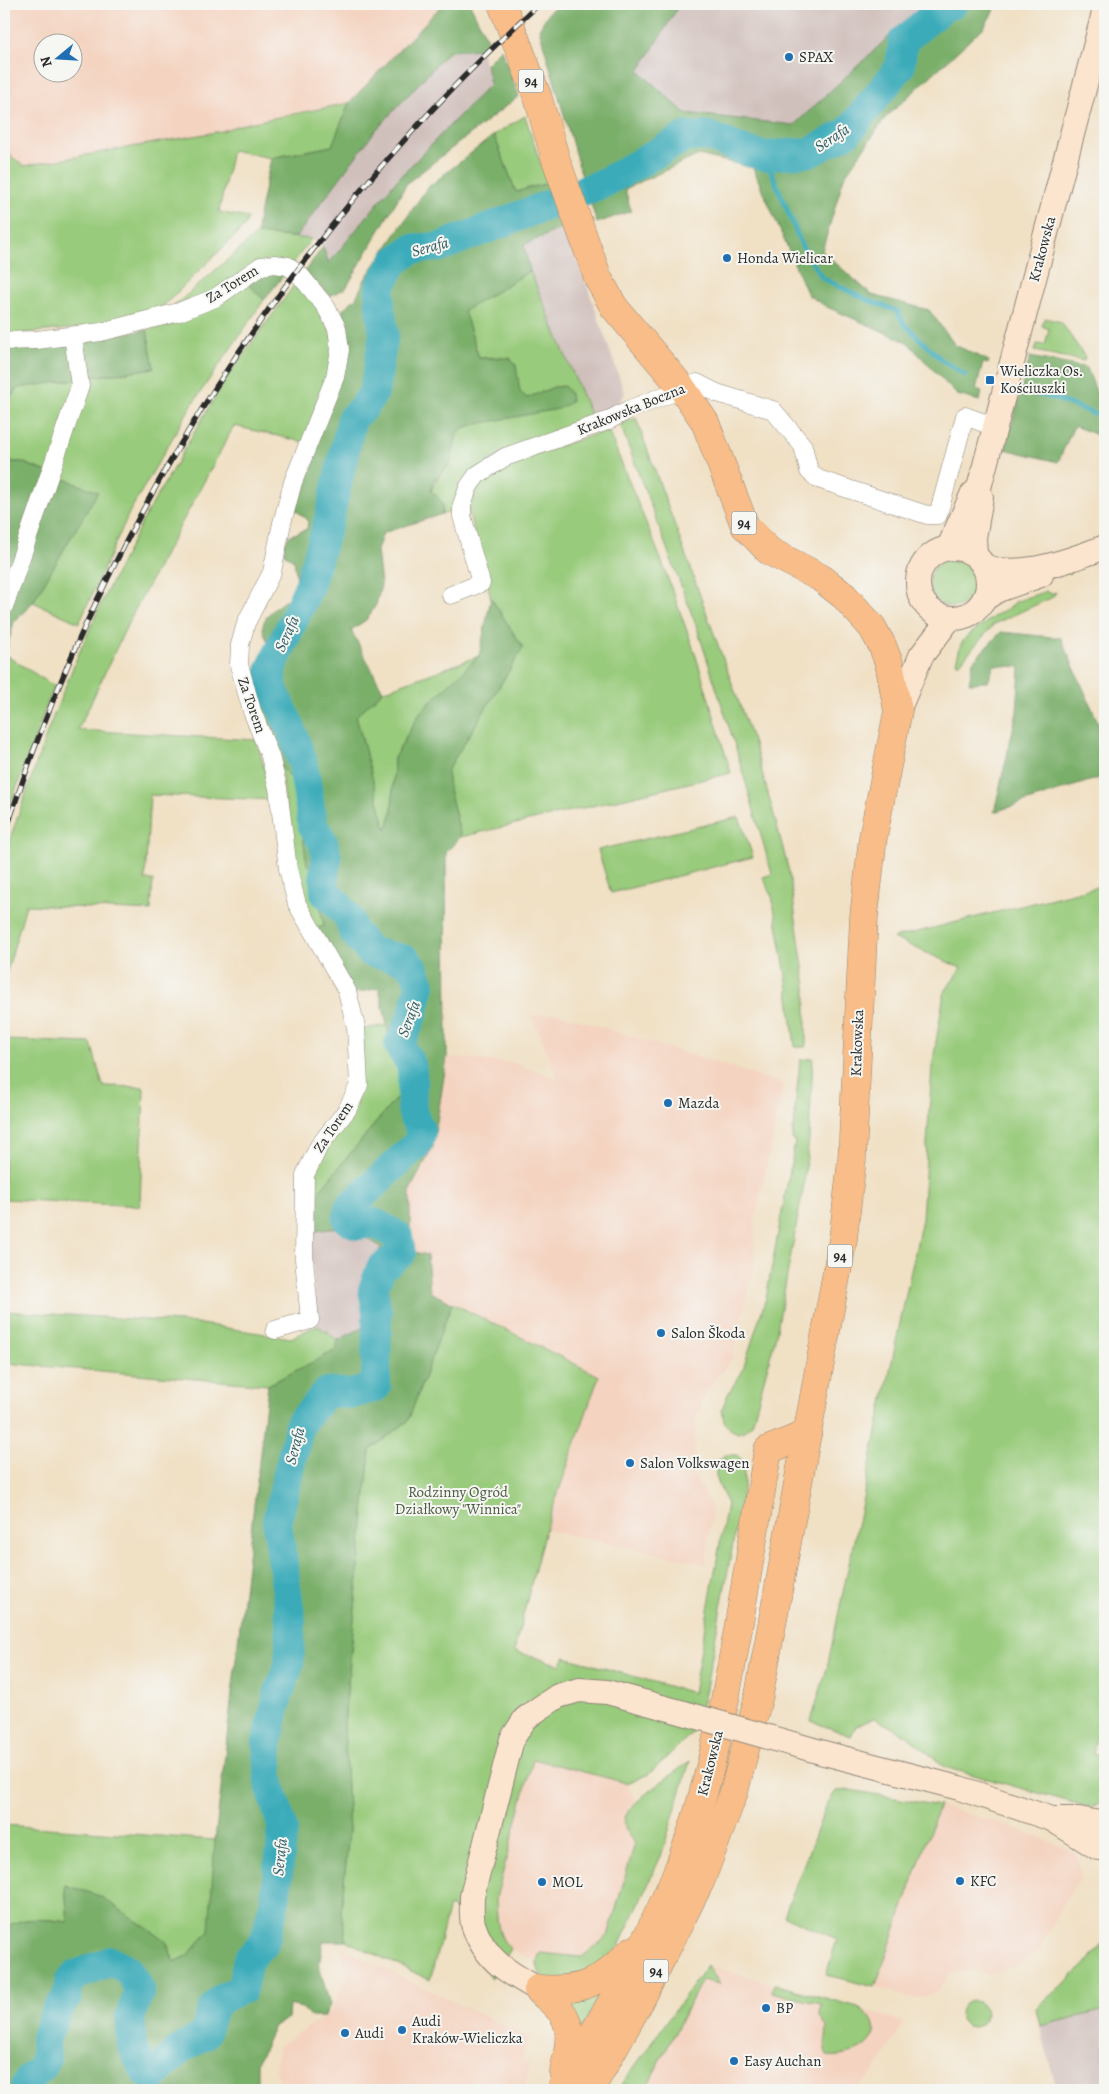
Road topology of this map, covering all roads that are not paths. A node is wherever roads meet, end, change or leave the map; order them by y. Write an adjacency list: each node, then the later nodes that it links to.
1 (502, 4): 5 (main road, 94)
2 (1105, 9): 6 (street, Krakowska)
3 (73, 336): 4 (street, Za Torem); 14 (street); 19 (street, Za Torem)
4 (4, 341)
5 (682, 388): 6 (street, Krakowska Boczna); 12 (street, Krakowska Boczna); 18 (main road, 94)
6 (995, 426): 7 (street, Krakowska)
7 (978, 488): 9 (street, Krakowska); 10 (street, Krakowska)
8 (1105, 547): 11 (street)
9 (949, 548): 10 (street); 15 (street)
10 (979, 560): 11 (street); 13 (street)
11 (1055, 565): 13 (street)
12 (451, 596)
13 (984, 599): 16 (street)
14 (4, 607)
15 (927, 607): 16 (street); 17 (street, Krakowska)
16 (950, 618): 17 (street, Krakowska)
17 (921, 656): 18 (street, Krakowska)
18 (898, 711): 20 (main road, Krakowska / 94)
19 (275, 1330)
20 (807, 1434): 24 (main road, Krakowska / 94); 27 (main road, Krakowska / 94)
21 (1052, 1820): 22 (street); 23 (street); 25 (street, bridge)
22 (1105, 1824): 23 (street)
23 (1102, 1855)
24 (648, 1934): 25 (main road); 26 (main road, Krakowska / 94)
25 (538, 1989): 26 (main road)
26 (561, 2090)
27 (590, 2090)

